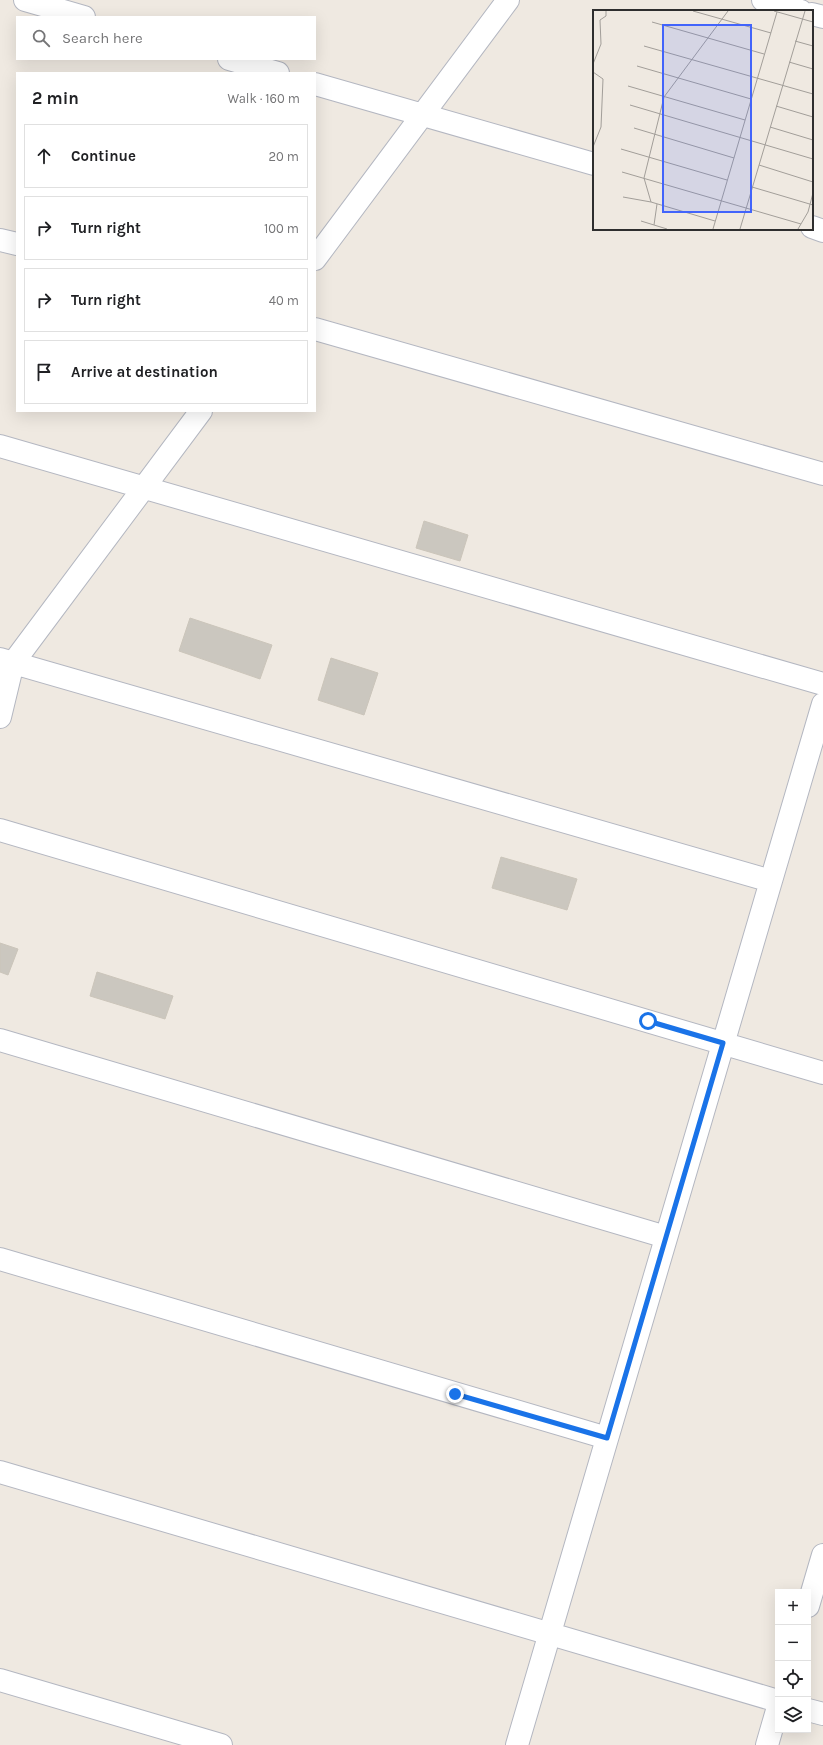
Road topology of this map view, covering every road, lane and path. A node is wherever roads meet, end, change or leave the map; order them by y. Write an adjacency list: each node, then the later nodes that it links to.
1 (25, 0): 6 (street)
2 (508, 0): 11 (street)
3 (763, 0): 4 (street)
4 (798, 10)
5 (813, 14): 7 (street)
6 (81, 16)
7 (823, 17)
8 (232, 60): 9 (street)
9 (274, 72)
10 (316, 84): 11 (street)
11 (422, 115): 12 (street); 17 (street)
12 (593, 164)
13 (813, 227): 14 (street)
14 (823, 230)
15 (0, 240): 16 (street)
16 (16, 244)
17 (316, 258)
18 (316, 329): 21 (street)
19 (200, 412): 22 (street)
20 (0, 446): 22 (street)
21 (823, 474)
22 (143, 487): 23 (street); 24 (street)
23 (7, 661): 26 (street); 28 (street)
24 (823, 684)
25 (823, 704): 28 (street)
26 (0, 717)
27 (0, 830): 30 (street)
28 (771, 881): 30 (street)
29 (0, 1040): 32 (street)
30 (723, 1043): 31 (street); 32 (street)
31 (823, 1073)
32 (666, 1237): 34 (street)
33 (0, 1258): 34 (street)
34 (607, 1438): 38 (street)
35 (0, 1472): 38 (street)
36 (823, 1555): 37 (street)
37 (811, 1596)
38 (550, 1633): 40 (street); 45 (street)
39 (0, 1680): 44 (street)
40 (775, 1700)
41 (811, 1711): 42 (street)
42 (823, 1714)
43 (775, 1717): 46 (street)
44 (221, 1745)
45 (516, 1745)
46 (767, 1745)

